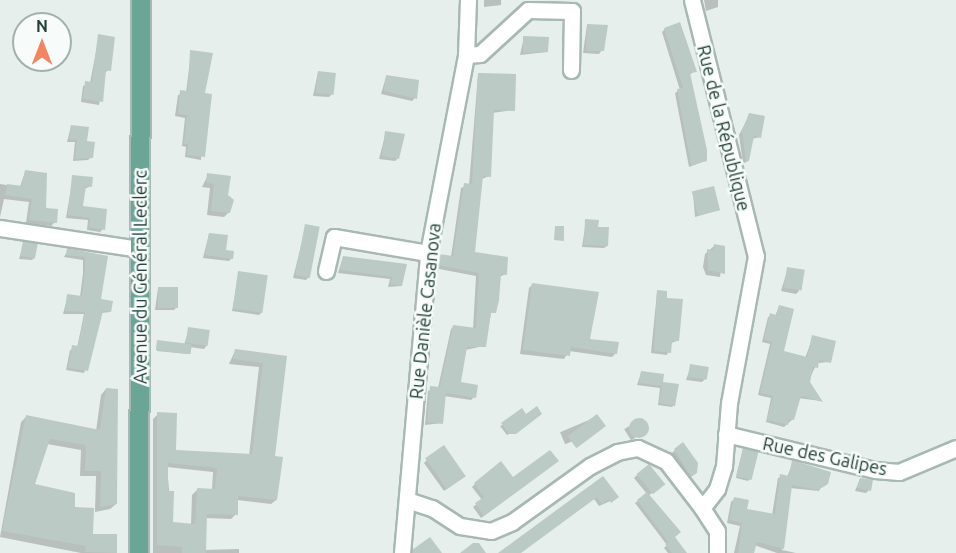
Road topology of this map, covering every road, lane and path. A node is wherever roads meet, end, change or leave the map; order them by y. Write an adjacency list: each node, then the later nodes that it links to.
1 (141, 0): 7 (main road, Avenue du Général Leclerc)
2 (468, 0): 4 (street, Rue Danièle Casanova)
3 (692, 0): 10 (street, Rue de la République)
4 (466, 55): 5 (street); 8 (street, Rue Danièle Casanova)
5 (571, 70)
6 (0, 228): 7 (street)
7 (139, 249): 14 (main road, Avenue du Général Leclerc)
8 (428, 254): 9 (street); 12 (street, Rue Danièle Casanova)
9 (326, 271)
10 (726, 434): 11 (street, Rue des Galipes); 13 (street)
11 (956, 448)
12 (407, 500): 13 (street); 15 (street, Rue Danièle Casanova)
13 (702, 508): 16 (street)
14 (139, 553)
15 (402, 553)
16 (717, 553)

